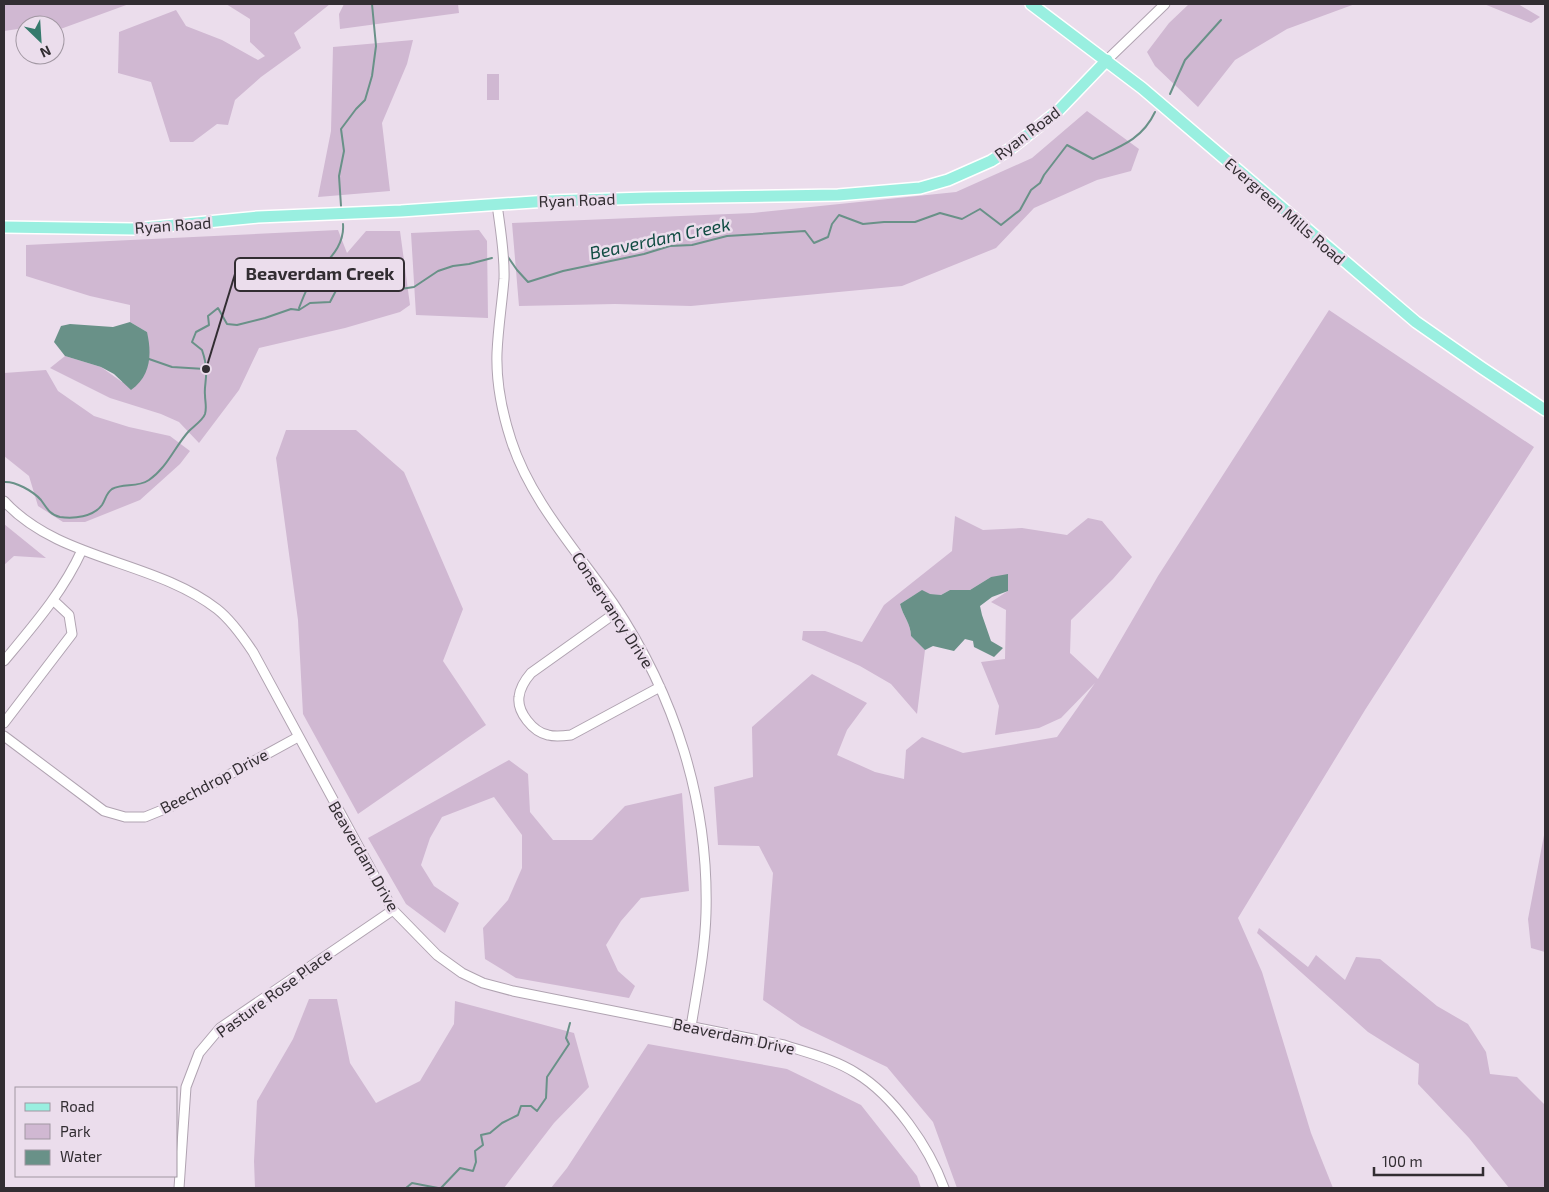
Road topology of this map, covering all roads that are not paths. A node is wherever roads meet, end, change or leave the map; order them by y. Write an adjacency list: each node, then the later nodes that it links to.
1 (1031, 4): 3 (main road, Evergreen Mills Road)
2 (1165, 4): 3 (street)
3 (1107, 60): 4 (main road, Ryan Road); 6 (main road, Evergreen Mills Road)
4 (498, 204): 5 (main road, Ryan Road); 10 (street, Conservancy Drive)
5 (4, 227)
6 (1545, 410)
7 (4, 501): 8 (street, Beaverdam Drive)
8 (82, 550): 9 (street); 15 (street, Beaverdam Drive)
9 (54, 600): 11 (street); 13 (street)
10 (618, 611): 12 (street, Conservancy Drive); 12 (street)
11 (4, 661)
12 (660, 688): 17 (street, Conservancy Drive)
13 (4, 723)
14 (4, 736): 15 (street, Beechdrop Drive)
15 (298, 737): 16 (street, Beaverdam Drive)
16 (393, 910): 17 (street, Beaverdam Drive); 18 (street, Pasture Rose Place)
17 (692, 1026): 19 (street, Beaverdam Drive)
18 (179, 1188)
19 (944, 1188)

